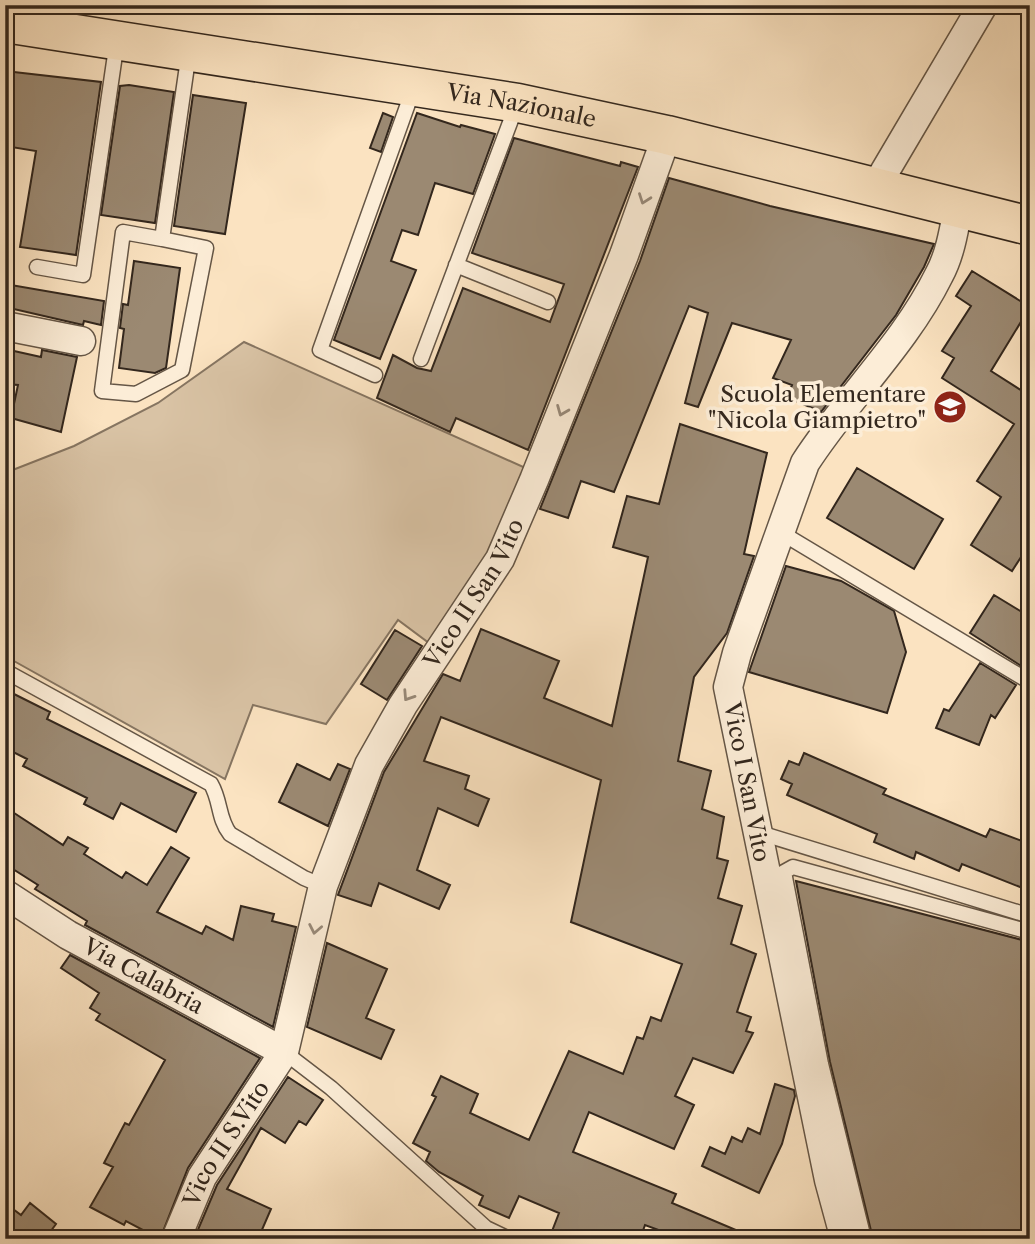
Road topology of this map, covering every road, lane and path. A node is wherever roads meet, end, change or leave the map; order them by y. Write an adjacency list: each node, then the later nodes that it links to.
1 (983, 5): 8 (street)
2 (5, 23): 3 (main road, Via Nazionale)
3 (117, 39): 4 (main road, Via Nazionale); 13 (lane)
4 (190, 50): 5 (main road, Via Nazionale); 11 (lane)
5 (415, 86): 6 (main road, Via Nazionale); 18 (lane)
6 (518, 103): 7 (main road, Via Nazionale); 12 (lane)
7 (667, 135): 8 (main road, Via Nazionale); 23 (street, Vico II San Vito, one-way to 23)
8 (875, 188): 9 (main road, Via Nazionale)
9 (958, 208): 10 (main road, Via Nazionale); 19 (street, Vico I San Vito)
10 (1030, 226)
11 (162, 239): 11 (lane)
12 (456, 265): 14 (lane); 17 (lane)
13 (37, 267)
14 (548, 302)
15 (5, 326): 16 (street)
16 (81, 341)
17 (421, 359)
18 (375, 374)
19 (780, 532): 21 (lane); 22 (street, Vico I San Vito)
20 (5, 671): 23 (lane)
21 (1030, 682)
22 (757, 832): 25 (lane); 30 (street, Vico I San Vito)
23 (323, 886): 27 (street, Vico II San Vito, one-way to 27)
24 (5, 894): 27 (street, Via Calabria)
25 (1030, 916)
26 (1030, 932): 31 (lane)
27 (284, 1052): 28 (street, Vico II S.Vito); 29 (lane)
28 (176, 1239)
29 (509, 1239)
30 (845, 1239)
31 (864, 1239)

